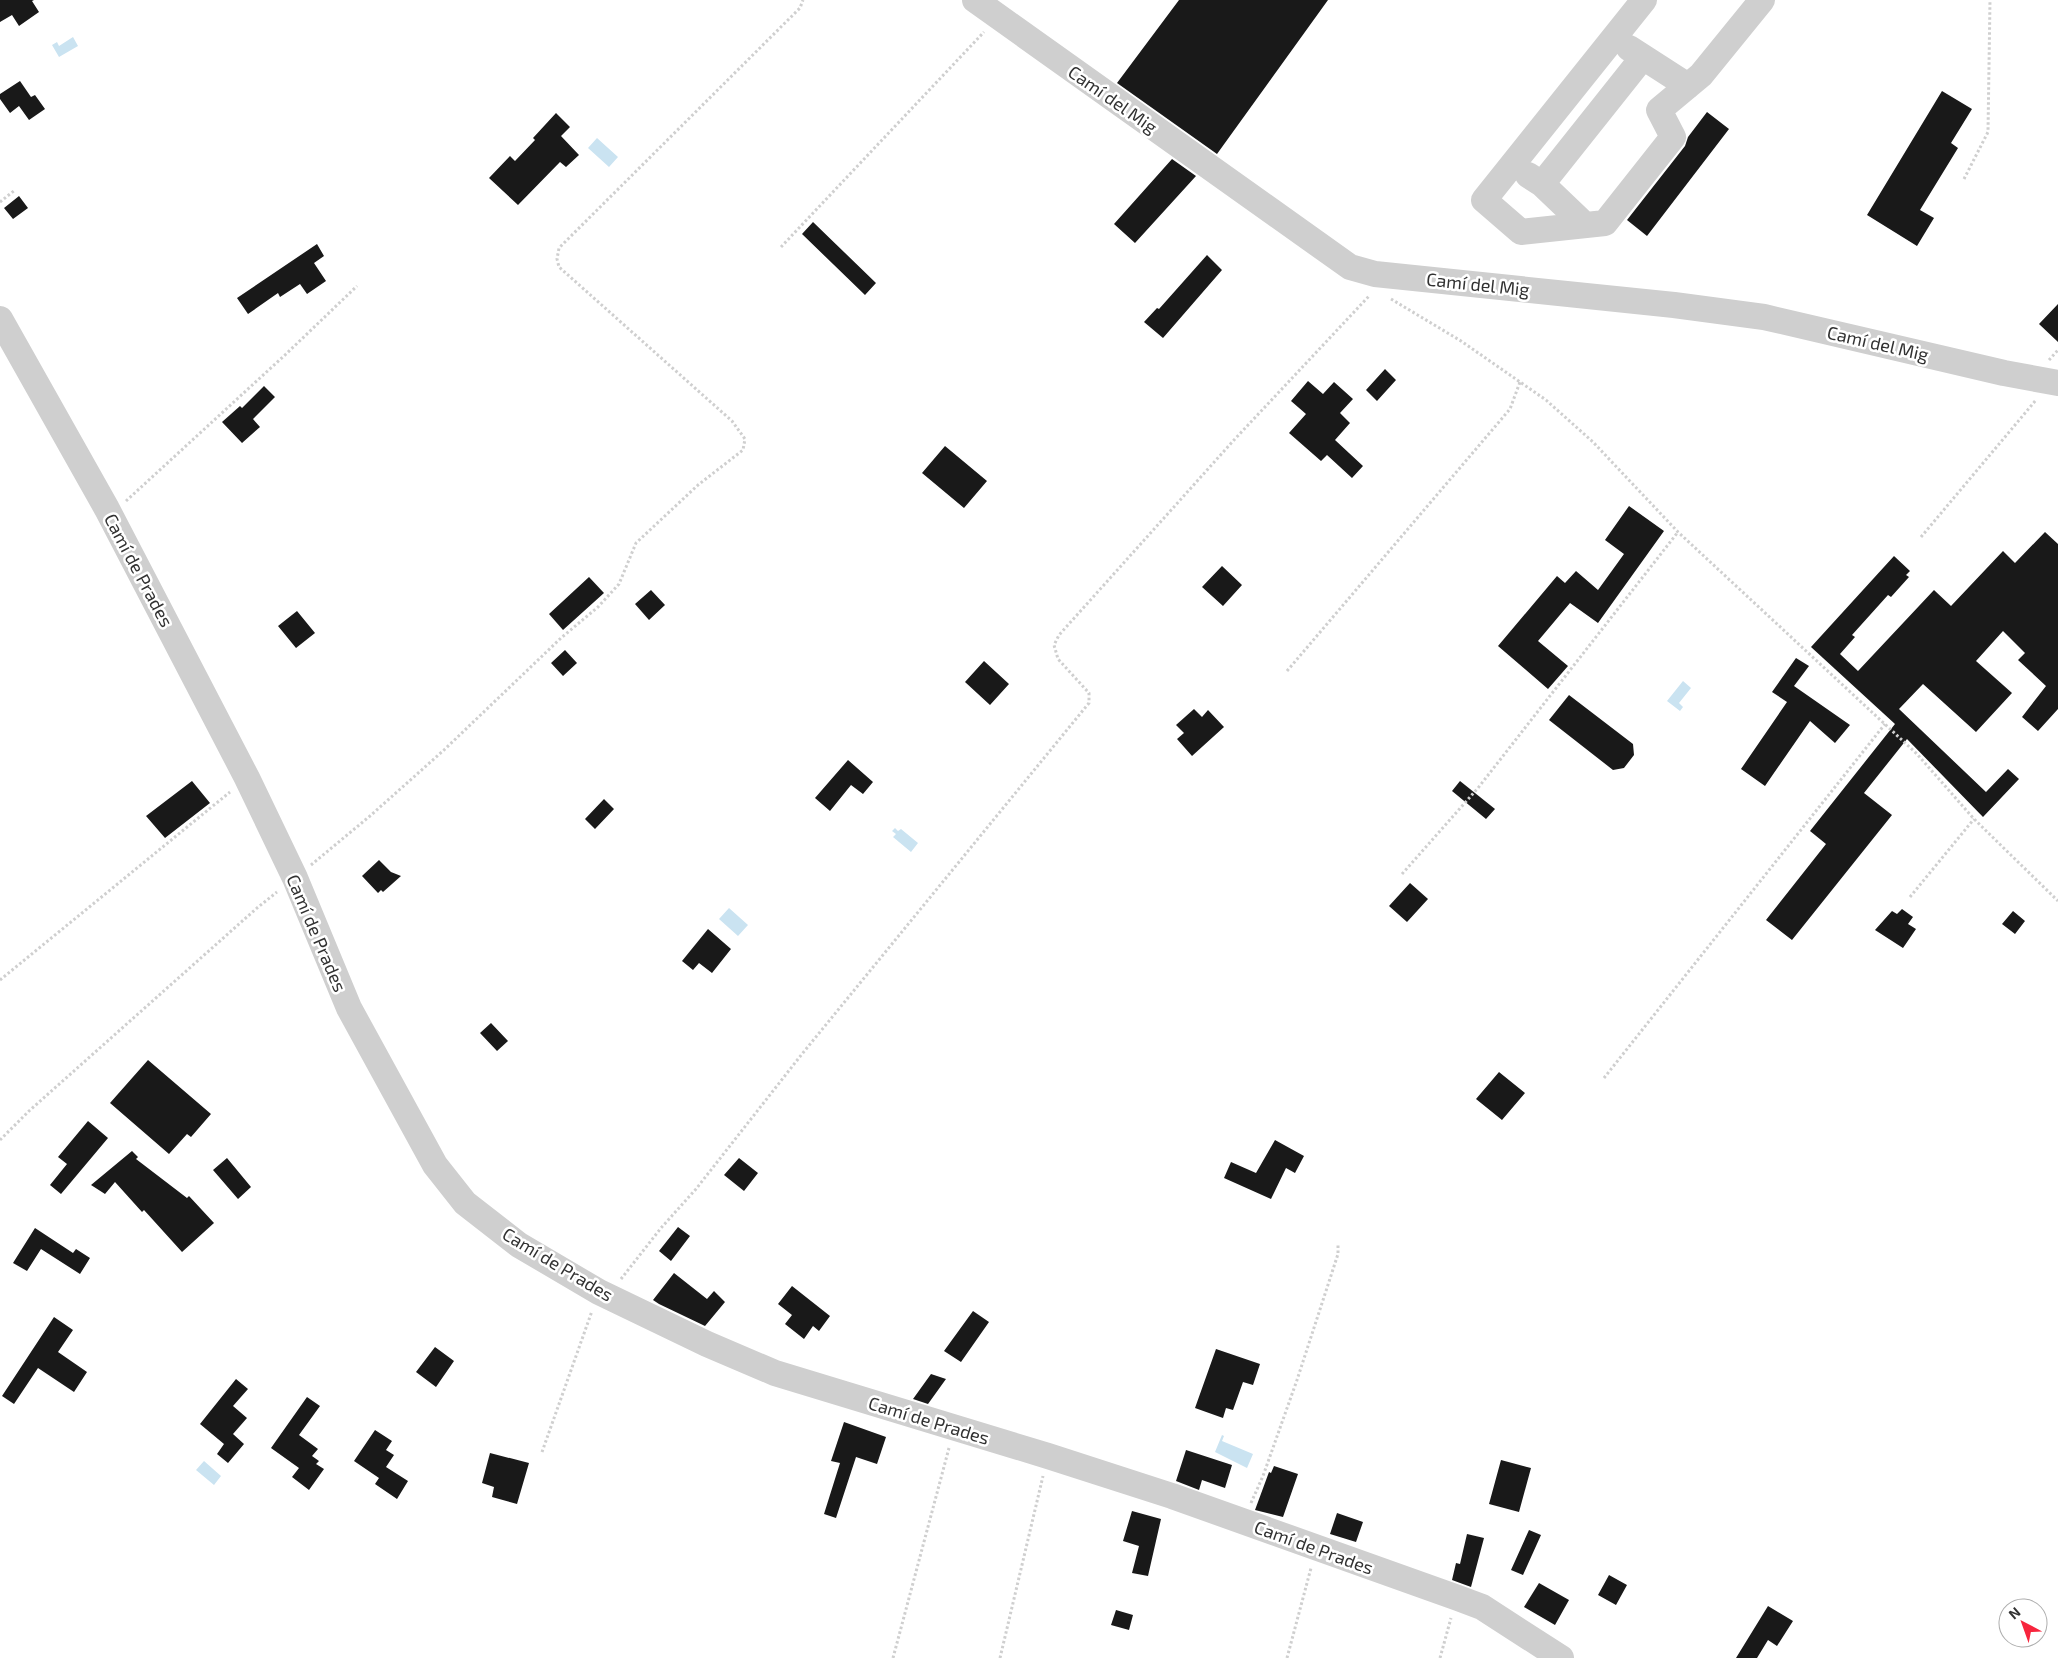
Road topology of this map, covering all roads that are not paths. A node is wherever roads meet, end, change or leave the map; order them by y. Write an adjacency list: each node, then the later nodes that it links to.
1 (975, 0): 11 (street, Camí del Mig)
2 (1644, 0): 4 (street)
3 (1762, 0): 6 (street)
4 (1614, 38): 5 (street); 7 (street)
5 (1643, 57): 6 (street); 8 (street)
6 (1688, 86): 9 (street)
7 (1513, 164): 8 (street); 9 (street)
8 (1542, 184): 9 (street)
9 (1585, 225)
10 (0, 319): 12 (street, Camí de Prades)
11 (2054, 382)
12 (1561, 1658)

